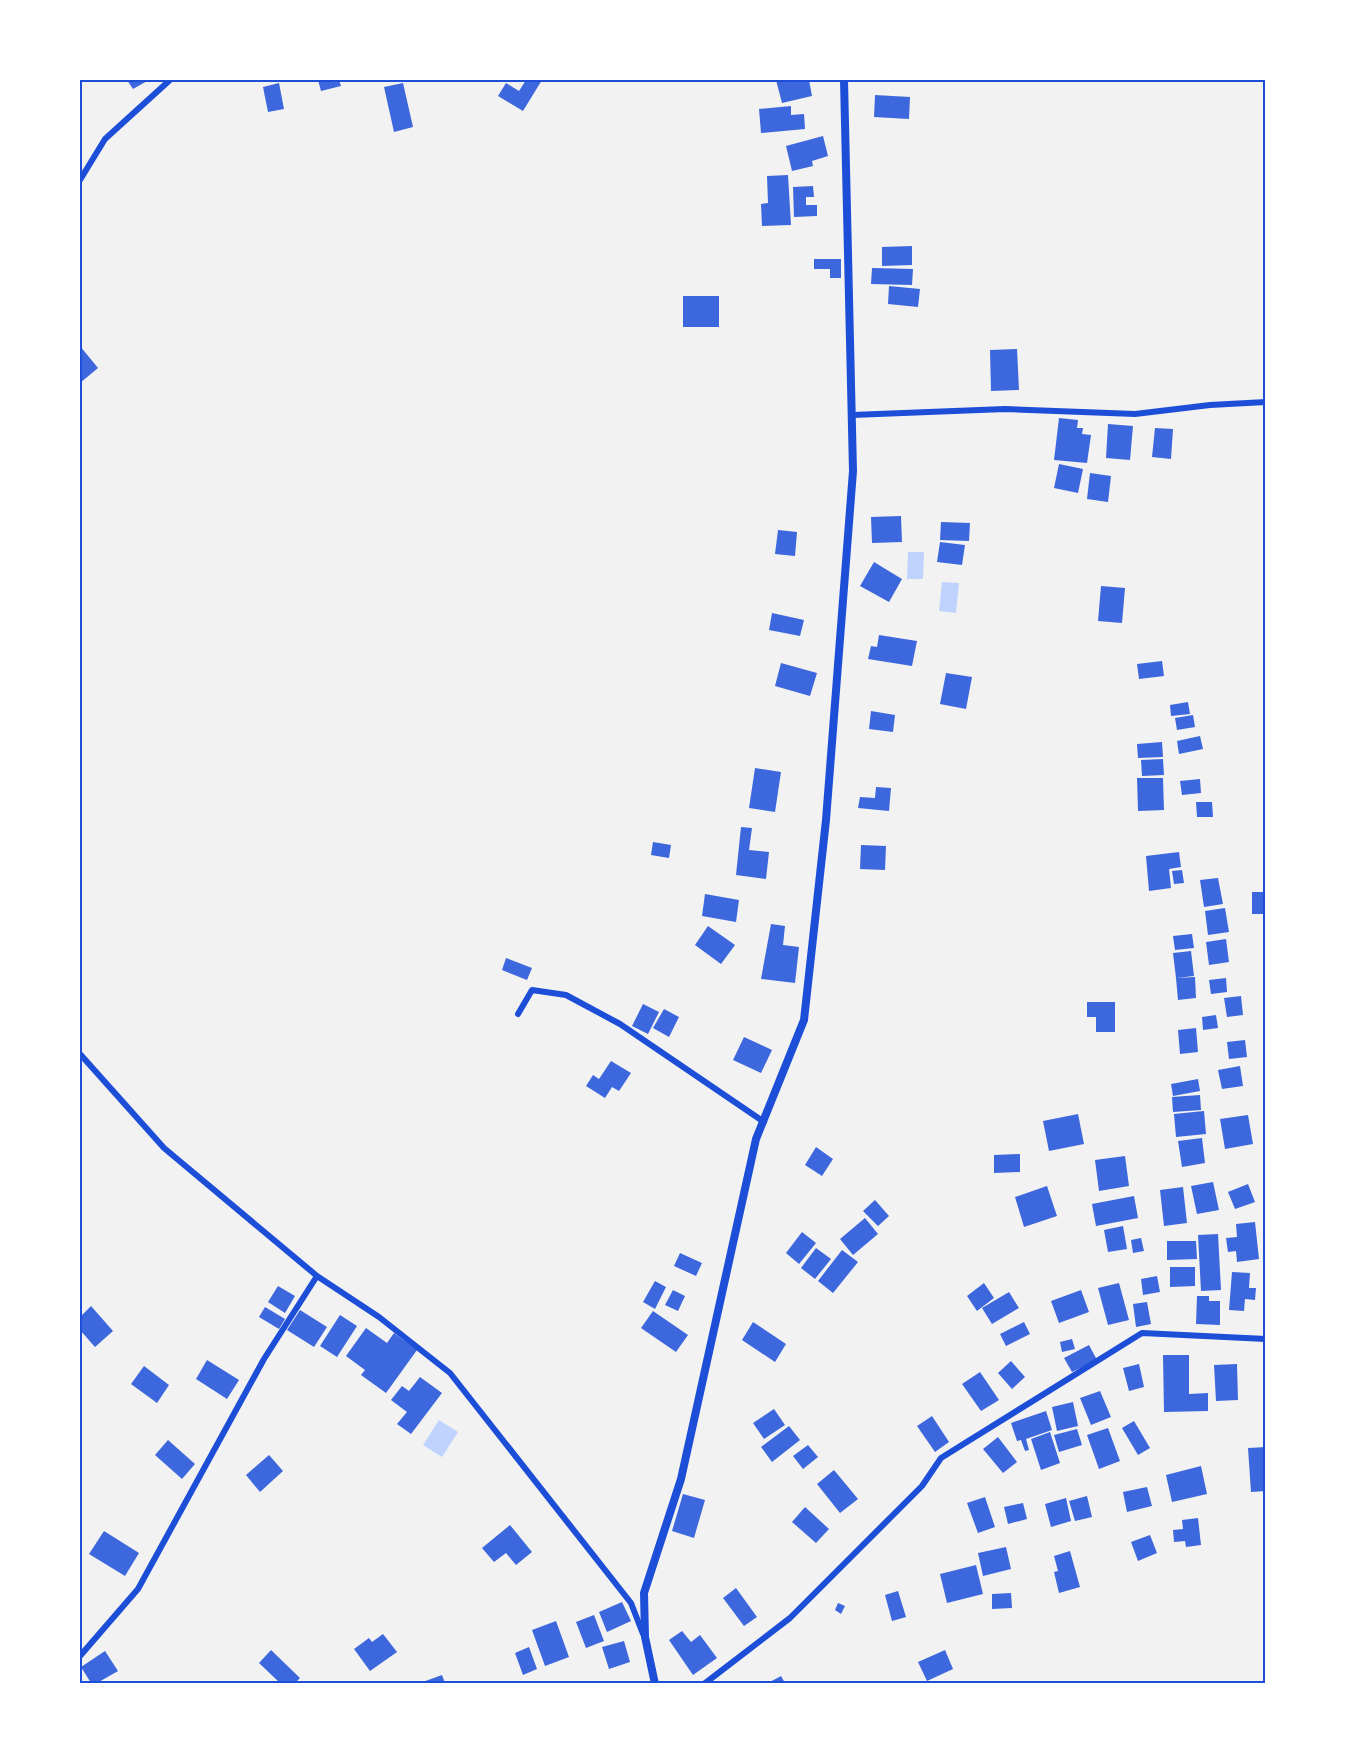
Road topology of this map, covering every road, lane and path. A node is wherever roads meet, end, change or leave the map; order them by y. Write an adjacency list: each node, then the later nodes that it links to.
1 (170, 80): 3 (street)
2 (844, 80): 5 (street)
3 (80, 180)
4 (1266, 402): 5 (street)
5 (852, 415): 8 (street)
6 (518, 1014): 8 (street)
7 (80, 1054): 9 (street)
8 (764, 1122): 11 (street)
9 (317, 1275): 11 (street); 12 (street)
10 (1266, 1339): 14 (street)
11 (645, 1637): 13 (street)
12 (80, 1656)
13 (655, 1683)
14 (704, 1683)

